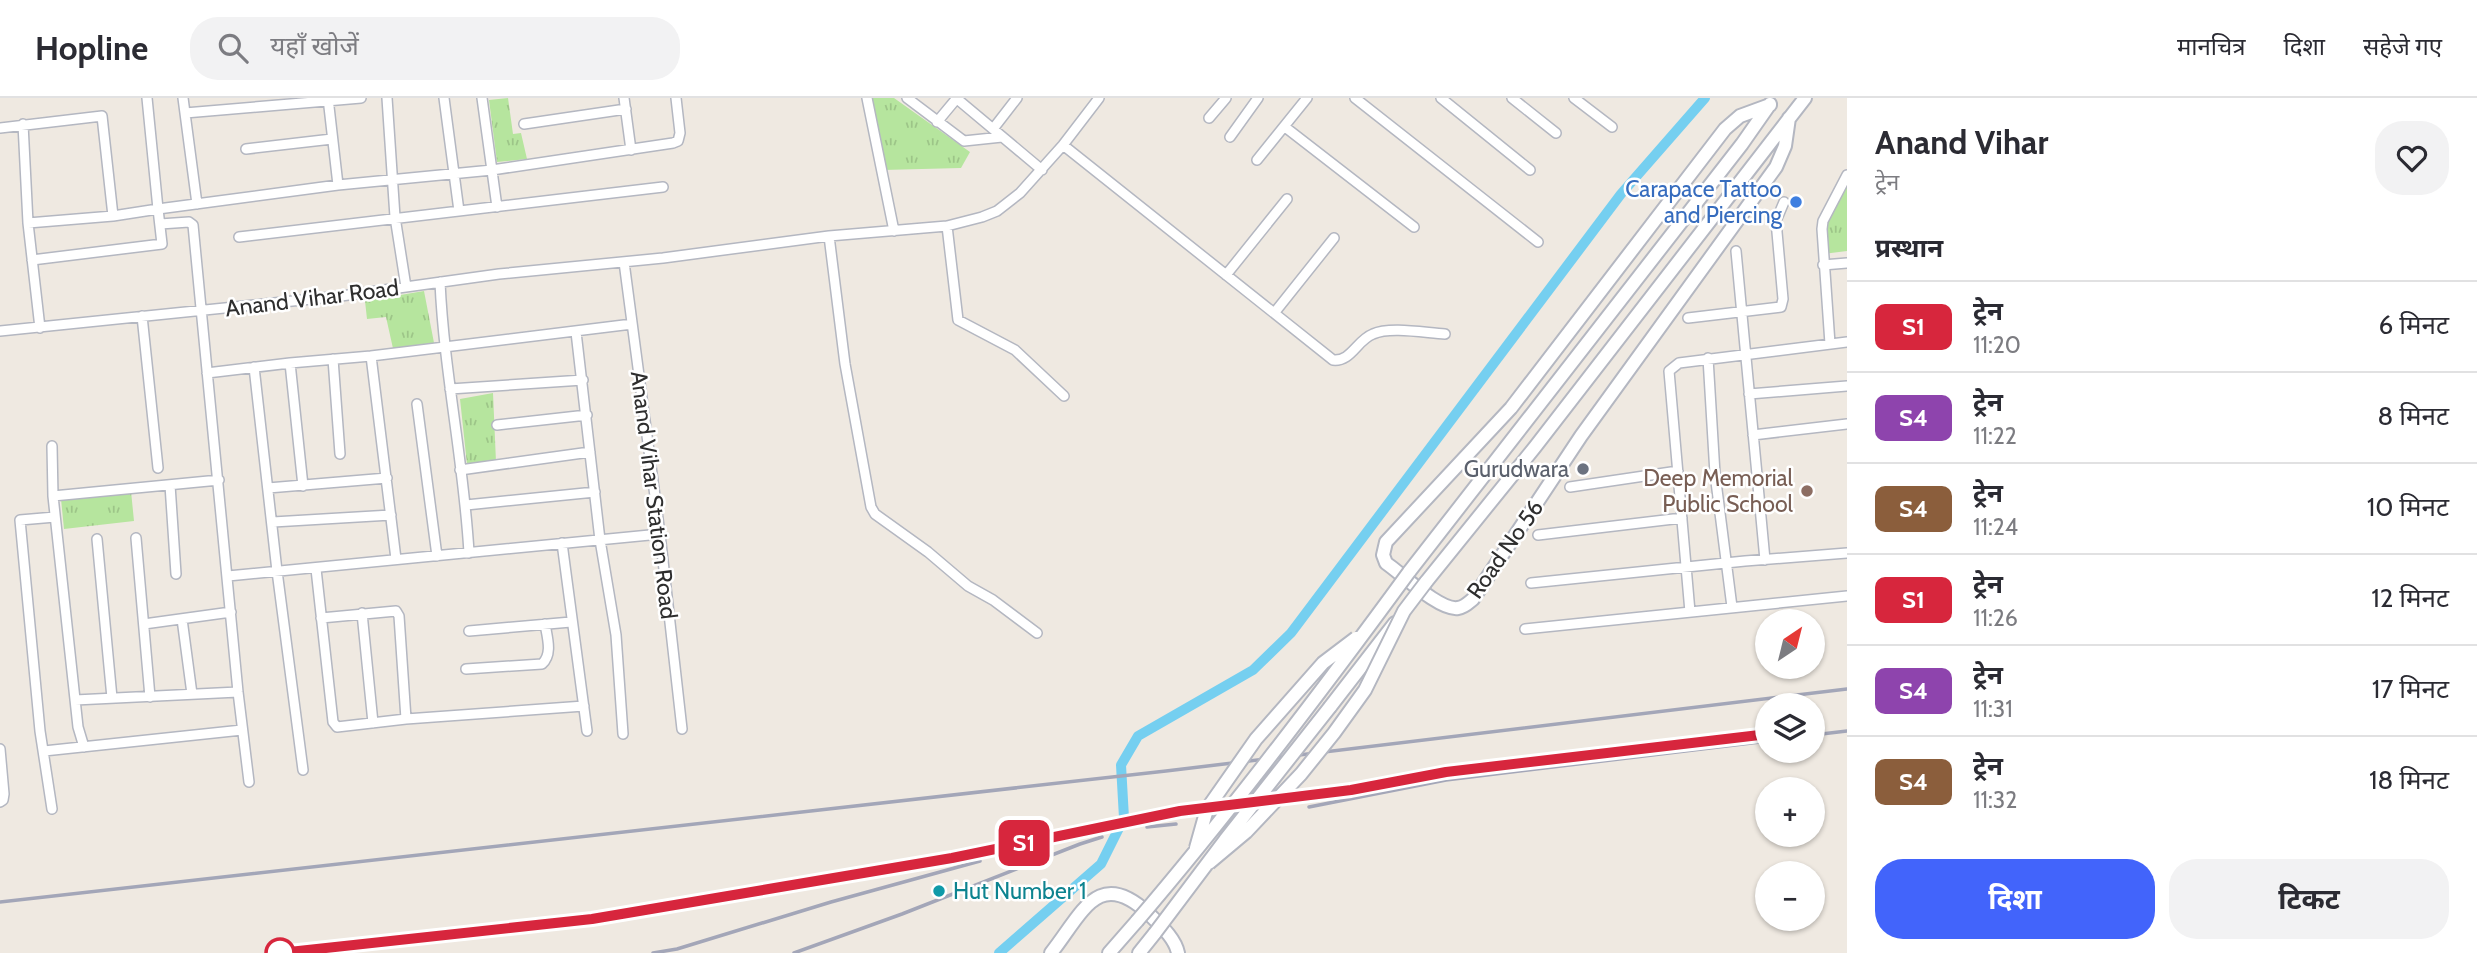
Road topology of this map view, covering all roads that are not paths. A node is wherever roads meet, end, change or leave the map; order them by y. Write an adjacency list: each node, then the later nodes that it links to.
1 (147, 98): 55 (street)
2 (183, 98): 25 (street)
3 (361, 98): 22 (street)
4 (387, 98): 48 (street)
5 (444, 98): 46 (street)
6 (482, 98): 43 (street)
7 (624, 98): 24 (street)
8 (676, 98): 41 (street)
9 (867, 98): 63 (street)
10 (908, 98): 28 (street)
11 (956, 98): 28 (street); 34 (street)
12 (1017, 98): 34 (street)
13 (1099, 98): 39 (street, Anand Vihar Road)
14 (1226, 98): 26 (street)
15 (1258, 98): 37 (street)
16 (1307, 98): 31 (street)
17 (1355, 98): 67 (street)
18 (1441, 98): 45 (street)
19 (1512, 98): 35 (street)
20 (1574, 98): 32 (street)
21 (1805, 98): 27 (main road)
22 (328, 100): 25 (street); 38 (street)
23 (1772, 101): 27 (main road, Road No 56); 154 (main road, bridge)
24 (626, 110): 30 (street); 41 (street)
25 (185, 113): 53 (street)
26 (1209, 118)
27 (1789, 118): 145 (main road, bridge)
28 (937, 122): 36 (street)
29 (23, 124): 33 (street); 57 (street); 59 (street)
30 (524, 124)
31 (1285, 127): 42 (street); 62 (street)
32 (1612, 127)
33 (0, 128)
34 (993, 129): 36 (street)
35 (1556, 133)
36 (1002, 137): 44 (street)
37 (1230, 137)
38 (332, 139): 40 (street); 49 (street)
39 (1063, 145): 44 (street, Anand Vihar Road); 73 (street)
40 (246, 149)
41 (631, 149): 43 (street)
42 (1258, 160)
43 (492, 170): 46 (street); 54 (street)
44 (1042, 170): 61 (street, Anand Vihar Road)
45 (1530, 170)
46 (453, 174): 48 (street); 56 (street)
47 (1847, 175): 72 (street)
48 (393, 180): 49 (street); 58 (street)
49 (338, 185): 53 (street)
50 (663, 187): 54 (street)
51 (1287, 199): 73 (street)
52 (1784, 202): 77 (street)
53 (197, 204): 55 (street)
54 (497, 207): 56 (street)
55 (158, 209): 57 (street); 60 (street)
56 (458, 211): 58 (street)
57 (113, 216): 59 (street)
58 (395, 217): 65 (street); 75 (street)
59 (28, 223): 69 (street)
60 (160, 224): 69 (street); 76 (street)
61 (947, 226): 63 (street, Anand Vihar Road); 100 (street)
62 (1414, 227)
63 (894, 231): 64 (street, Anand Vihar Road)
64 (829, 236): 70 (street, Anand Vihar Road); 157 (street)
65 (239, 237)
66 (1334, 239): 78 (street)
67 (1538, 242)
68 (1736, 251): 77 (street)
69 (32, 261): 82 (street)
70 (624, 262): 74 (street, Anand Vihar Road); 81 (street, Anand Vihar Station Road)
71 (1847, 263): 72 (street)
72 (1823, 265): 87 (street)
73 (1226, 275): 78 (street)
74 (440, 282): 75 (street, Anand Vihar Road); 88 (street)
75 (406, 287): 76 (street, Anand Vihar Road)
76 (200, 311): 79 (street, Anand Vihar Road); 95 (street)
77 (1741, 311): 80 (street); 89 (street)
78 (1275, 313): 85 (street)
79 (142, 316): 82 (street, Anand Vihar Road); 109 (street)
80 (1688, 318)
81 (632, 324): 84 (street); 125 (street, Anand Vihar Station Road)
82 (40, 328): 83 (street, Anand Vihar Road)
83 (0, 331)
84 (576, 332): 88 (street); 96 (street)
85 (1445, 334)
86 (1847, 342): 87 (street)
87 (1830, 344): 89 (street)
88 (445, 348): 90 (street); 98 (street)
89 (1745, 353): 91 (street); 99 (street)
90 (371, 356): 92 (street); 112 (street)
91 (1708, 358): 111 (street); 136 (street)
92 (333, 359): 93 (street); 108 (street)
93 (290, 363): 94 (street); 115 (street)
94 (254, 367): 95 (street); 117 (street)
95 (206, 373): 113 (street)
96 (583, 380): 98 (street); 102 (street)
97 (1847, 386): 99 (street)
98 (450, 389): 110 (street)
99 (1749, 394): 105 (street)
100 (1064, 396)
101 (417, 404): 133 (street)
102 (587, 415): 104 (street); 107 (street)
103 (1847, 424): 105 (street)
104 (497, 425)
105 (1753, 435): 135 (street)
106 (52, 446): 119 (street)
107 (590, 452): 110 (street); 118 (street)
108 (340, 454)
109 (158, 468)
110 (460, 470): 120 (street)
111 (1678, 471): 116 (street); 123 (street)
112 (387, 478): 115 (street); 121 (street)
113 (219, 480): 114 (street); 141 (street)
114 (170, 485): 119 (street); 140 (street)
115 (303, 486): 117 (street)
116 (1570, 487)
117 (268, 488): 124 (street)
118 (595, 492): 120 (street); 129 (street)
119 (53, 496): 122 (street)
120 (466, 505): 131 (street)
121 (391, 514): 124 (street); 134 (street)
122 (55, 517): 163 (street); 173 (street)
123 (1682, 517): 126 (street); 137 (street)
124 (273, 522): 139 (street)
125 (660, 534): 129 (street); 167 (street, Anand Vihar Station Road)
126 (1538, 536)
127 (136, 538): 152 (street)
128 (97, 539): 162 (street)
129 (600, 540): 130 (street); 170 (street)
130 (562, 543): 131 (street); 151 (street)
131 (469, 553): 133 (street)
132 (1847, 553): 135 (street)
133 (437, 556): 134 (street)
134 (397, 559): 138 (street)
135 (1765, 560): 136 (street)
136 (1726, 563): 137 (street); 144 (street)
137 (1686, 567): 142 (street); 147 (street)
138 (316, 569): 139 (street); 149 (street)
139 (277, 571): 141 (street); 174 (street)
140 (176, 574)
141 (228, 576): 146 (street)
142 (1531, 583)
143 (1847, 596): 144 (street)
144 (1732, 607): 147 (street)
145 (1404, 611): 179 (main road, bridge); 179 (main road, bridge)
146 (231, 612): 150 (street); 159 (street)
147 (1689, 612): 155 (street)
148 (362, 613): 149 (street); 165 (street); 166 (street)
149 (321, 618): 166 (street)
150 (182, 619): 152 (street); 160 (street)
151 (571, 622): 153 (street); 164 (street)
152 (144, 624): 161 (street)
153 (545, 624): 156 (street); 158 (street)
154 (1367, 629): 178 (main road, bridge); 178 (main road, bridge)
155 (1525, 629)
156 (469, 631)
157 (1037, 633)
158 (466, 669)
159 (238, 692): 160 (street); 168 (street)
160 (192, 694): 161 (street)
161 (150, 696): 162 (street)
162 (113, 698): 163 (street)
163 (75, 700): 171 (street)
164 (584, 706): 165 (street); 169 (street)
165 (406, 719): 166 (street)
166 (373, 723)
167 (682, 729)
168 (242, 730): 171 (street); 175 (street)
169 (587, 731)
170 (622, 734)
171 (84, 747): 173 (street)
172 (0, 749): 176 (street)
173 (44, 751): 177 (street)
174 (303, 770)
175 (249, 782)
176 (0, 802)
177 (52, 808)
178 (1194, 855): 181 (main road, bridge)
179 (1209, 863): 182 (main road, bridge)
180 (1051, 953): 183 (main road)
181 (1109, 953)
182 (1139, 953)
183 (1178, 953)

